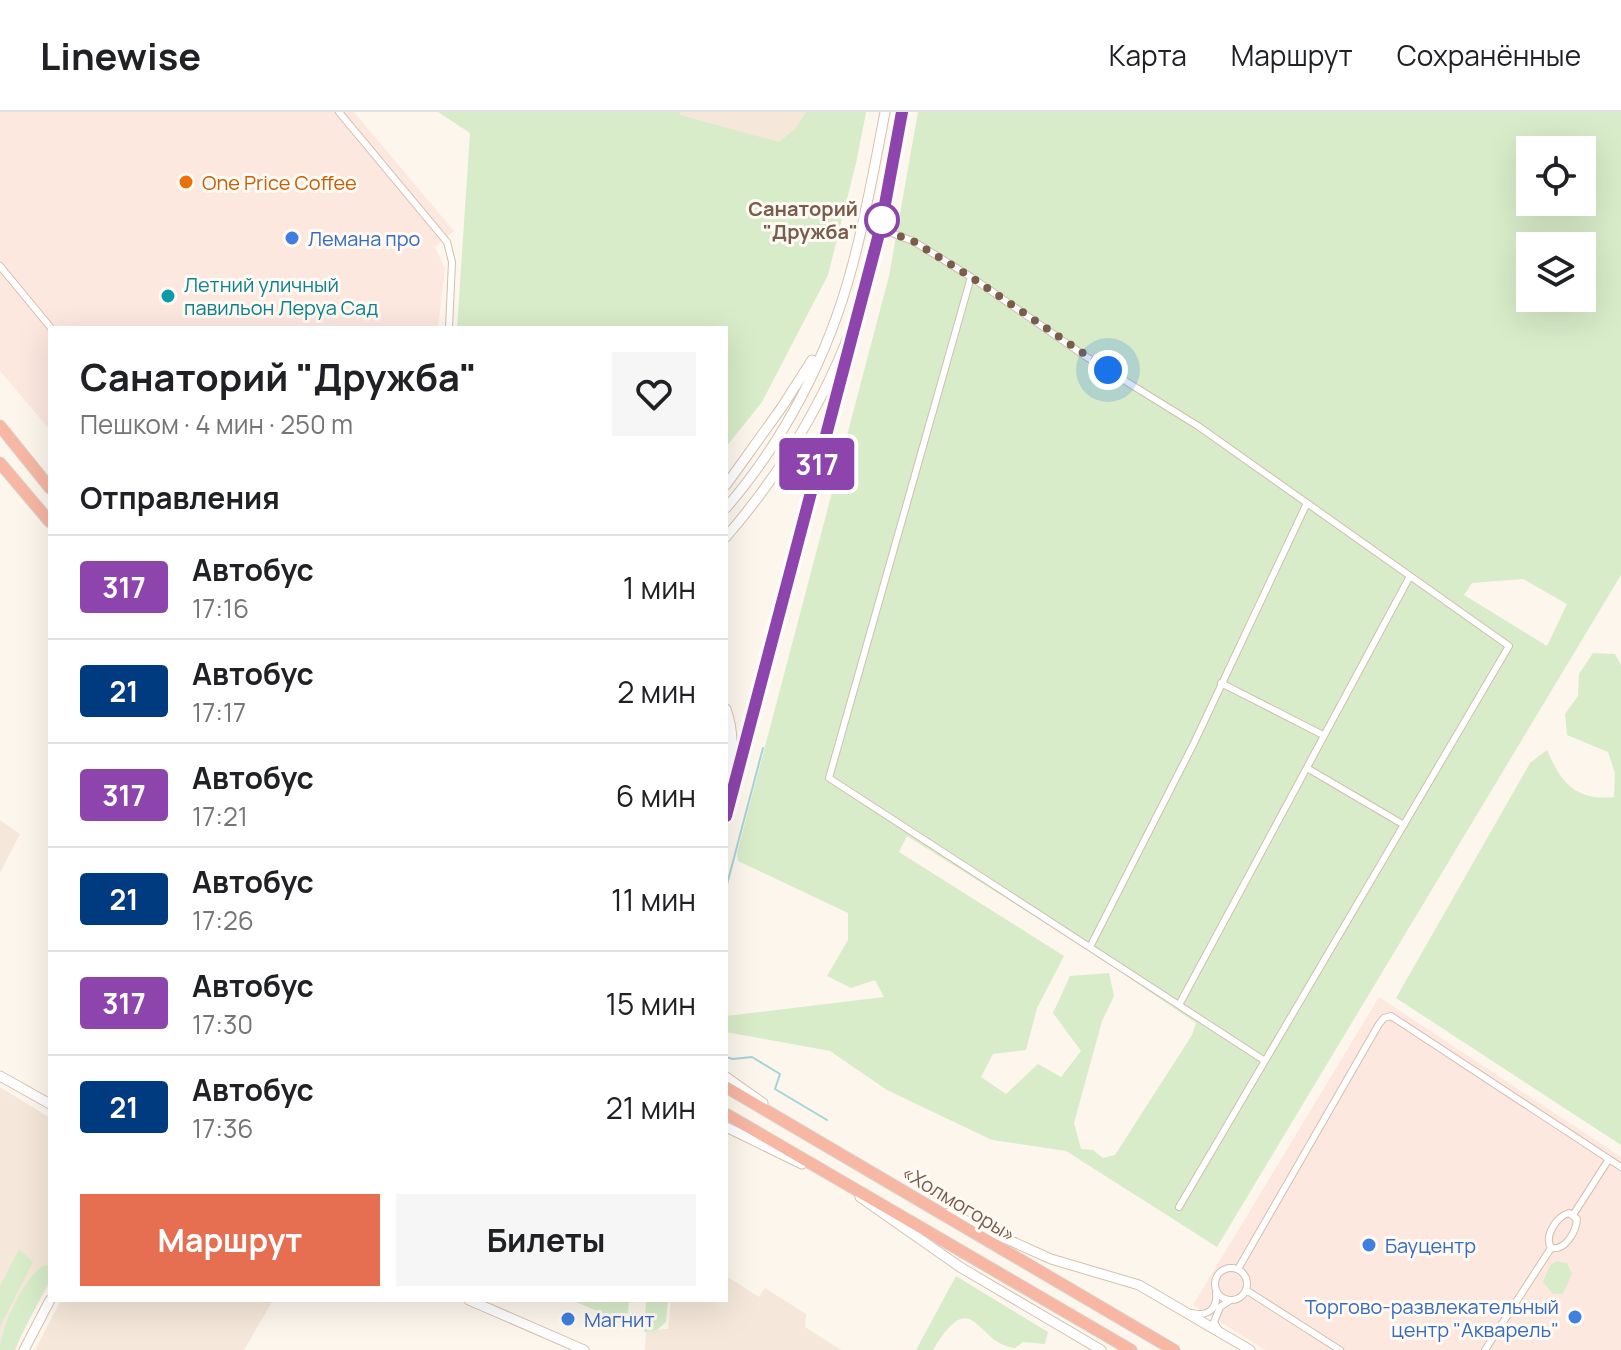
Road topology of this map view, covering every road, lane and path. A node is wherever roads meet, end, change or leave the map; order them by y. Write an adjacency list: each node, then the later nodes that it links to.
1 (339, 112): 10 (street)
2 (885, 112): 8 (main road)
3 (902, 112): 4 (main road)
4 (881, 226): 6 (street); 7 (main road)
5 (0, 266): 9 (street)
6 (971, 277): 15 (street); 27 (street)
7 (859, 310): 18 (main road); 25 (main road)
8 (838, 311): 13 (main road); 16 (main road)
9 (49, 326)
10 (449, 326)
11 (0, 426): 14 (highway)
12 (0, 463): 17 (highway)
13 (728, 482)
14 (48, 483)
15 (1307, 503): 19 (street); 20 (street)
16 (728, 505)
17 (48, 520)
18 (728, 534)
19 (1409, 578): 22 (street); 26 (street)
20 (1221, 683): 22 (street); 27 (street)
21 (728, 715): 24 (main road)
22 (1323, 735): 23 (street)
23 (1307, 768): 26 (street); 28 (street)
24 (728, 772)
25 (728, 808)
26 (1404, 825): 29 (street)
27 (1090, 947): 28 (street)
28 (1179, 1005): 29 (street)
29 (1265, 1061): 42 (street)
30 (0, 1076): 33 (main road)
31 (728, 1078): 36 (main road)
32 (728, 1088): 36 (highway, «Холмогоры»)
33 (48, 1103)
34 (728, 1115): 39 (highway, «Холмогоры»)
35 (728, 1128): 39 (main road)
36 (805, 1133): 41 (highway, «Холмогоры»)
37 (1609, 1159): 38 (street); 43 (street); 45 (street)
38 (1621, 1167)
39 (825, 1174): 40 (highway, «Холмогоры»)
40 (841, 1183): 55 (main road); 56 (highway, «Холмогоры»)
41 (926, 1205): 51 (main road); 57 (highway, «Холмогоры»)
42 (1179, 1207)
43 (1573, 1215): 44 (street); 44 (street)
44 (1551, 1248): 60 (street)
45 (1238, 1269): 46 (street); 47 (street)
46 (1246, 1290): 48 (street); 59 (street)
47 (1216, 1293): 48 (street); 51 (street)
48 (1229, 1301): 52 (street)
49 (49, 1302): 53 (main road)
50 (474, 1302): 54 (main road)
51 (1188, 1312): 52 (main road)
52 (1221, 1332): 58 (main road)
53 (24, 1350)
54 (584, 1350)
55 (1101, 1350)
56 (1131, 1350)
57 (1174, 1350)
58 (1250, 1350)
59 (1340, 1350)
60 (1485, 1350)

